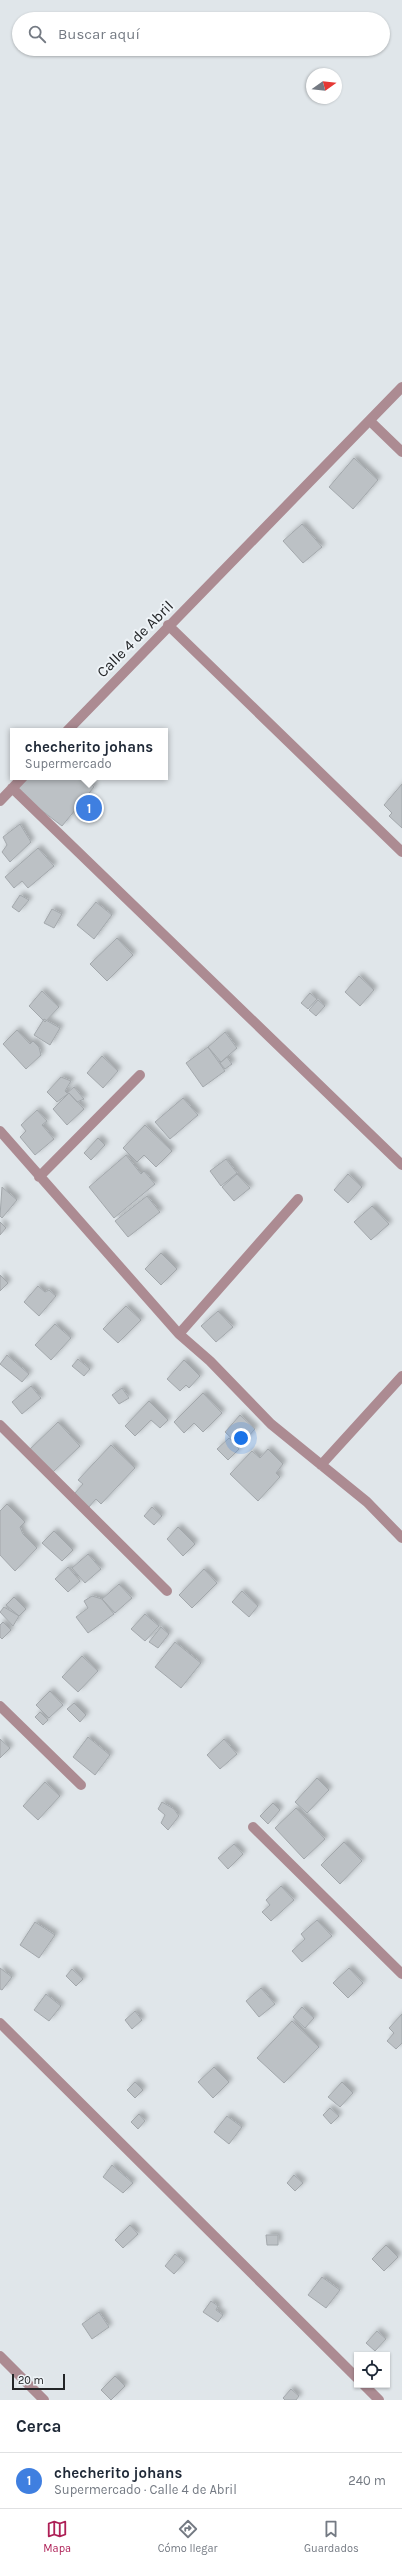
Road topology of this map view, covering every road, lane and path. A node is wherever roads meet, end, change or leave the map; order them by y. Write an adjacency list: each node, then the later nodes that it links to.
1 (402, 387): 2 (street, Calle 4 de Abril)
2 (370, 421): 3 (street); 4 (street, Calle 4 de Abril)
3 (402, 452)
4 (168, 625): 5 (street, Calle 4 de Abril); 9 (street)
5 (70, 728)
6 (20, 780): 7 (street)
7 (12, 788): 8 (street); 12 (street)
8 (0, 801)
9 (402, 852)
10 (140, 1075): 13 (street)
11 (0, 1131): 13 (street)
12 (402, 1165)
13 (39, 1177): 15 (street)
14 (298, 1199): 15 (street)
15 (179, 1334): 18 (street)
16 (402, 1376): 18 (street)
17 (0, 1425): 20 (street)
18 (321, 1465): 19 (street)
19 (402, 1538)
20 (167, 1591)
21 (0, 1706): 22 (street)
22 (81, 1785)
23 (254, 1827): 24 (street)
24 (402, 1974)
25 (0, 2023): 27 (street)
26 (0, 2356): 29 (street)
27 (354, 2375)
28 (367, 2388): 30 (street)
29 (44, 2400)
30 (379, 2400)

